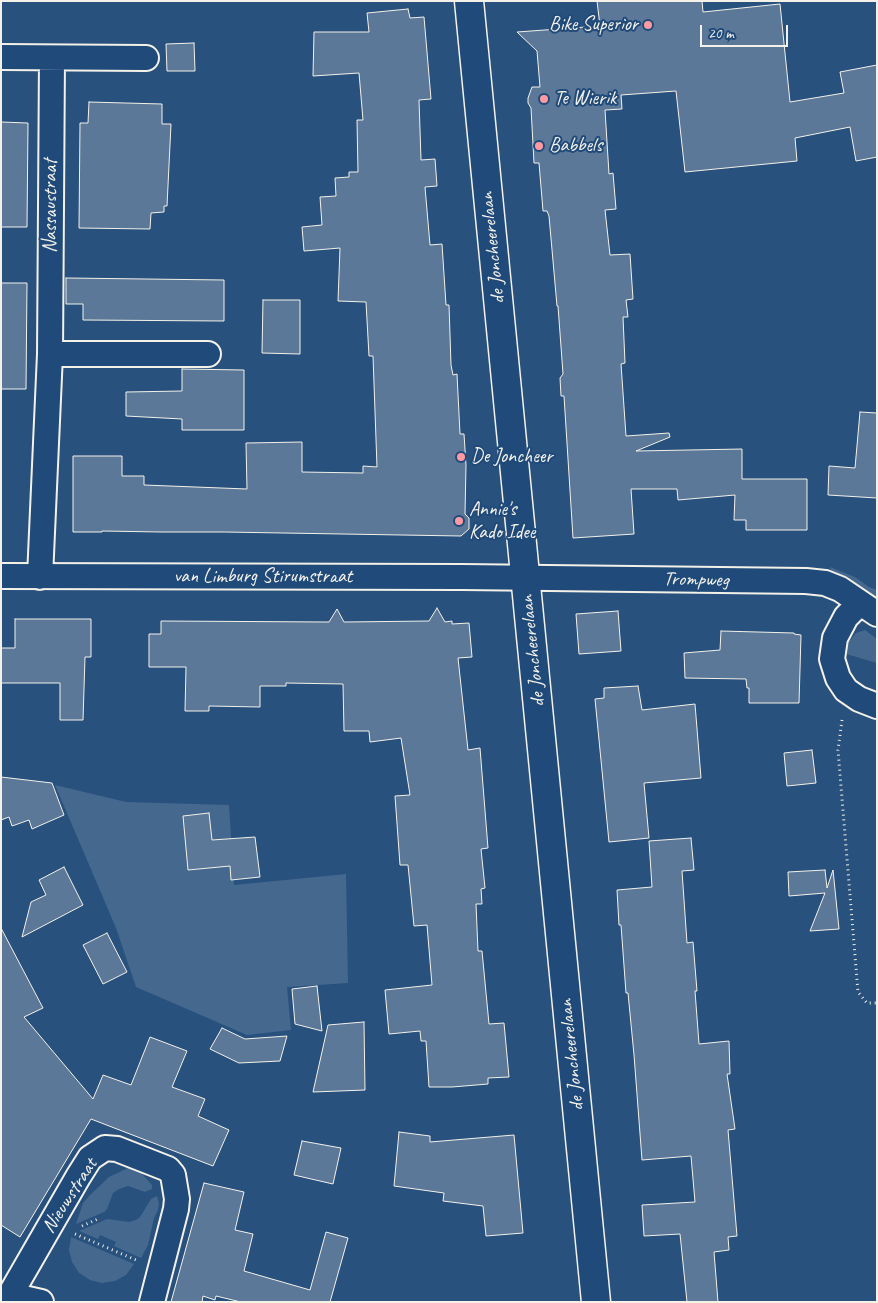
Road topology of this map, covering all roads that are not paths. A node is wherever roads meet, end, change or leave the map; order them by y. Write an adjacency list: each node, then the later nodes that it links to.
1 (469, 1): 9 (main road, de Joncheerelaan)
2 (1, 57): 3 (street)
3 (52, 58): 4 (street); 5 (street, Nassaustraat)
4 (146, 58)
5 (50, 354): 6 (street); 8 (street, Nassaustraat)
6 (208, 354)
7 (1, 576): 8 (street, van Limburg Stirumstraat)
8 (40, 577): 9 (street, van Limburg Stirumstraat)
9 (526, 578): 10 (street, Trompweg); 15 (main road, de Joncheerelaan)
10 (868, 608): 11 (street, Trompweg)
11 (877, 706)
12 (8, 1293): 13 (street, Nieuwstraat); 14 (street, Nieuwstraat)
13 (154, 1294)
14 (41, 1302)
15 (596, 1302)

